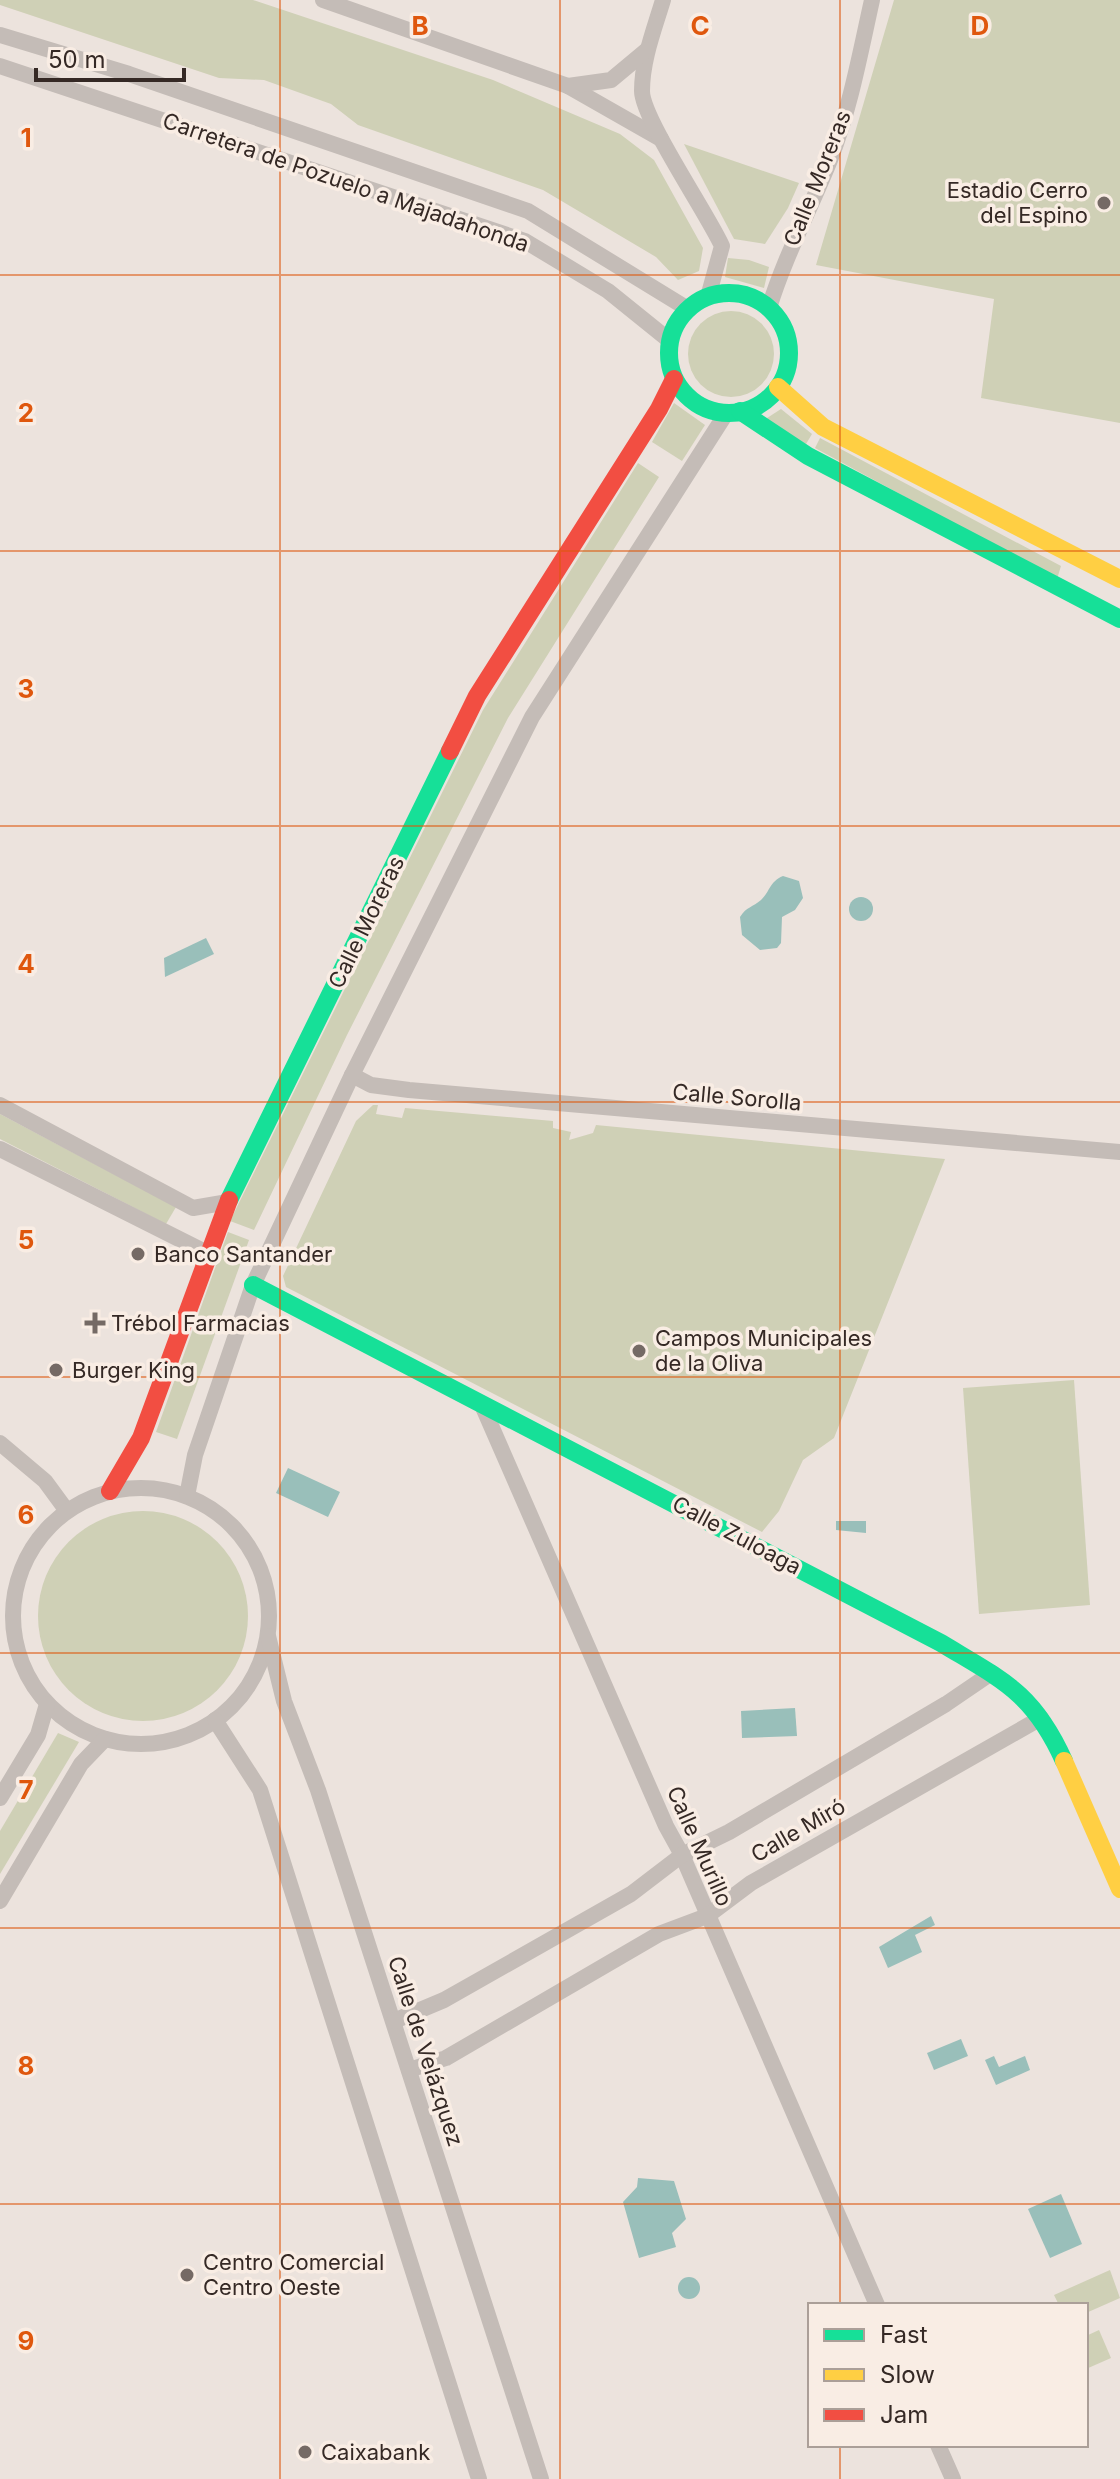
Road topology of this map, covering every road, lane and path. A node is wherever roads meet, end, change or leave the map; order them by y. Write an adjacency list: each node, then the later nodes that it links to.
1 (323, 0): 7 (street)
2 (663, 0): 5 (street)
3 (872, 0): 10 (street, Calle Moreras)
4 (0, 35): 11 (street, Carretera de Pozuelo a Majadahonda)
5 (647, 50): 7 (street); 8 (street)
6 (0, 66): 12 (street, Carretera de Pozuelo a Majadahonda)
7 (568, 86): 8 (street)
8 (661, 139): 9 (street)
9 (708, 297): 10 (street); 11 (street)
10 (769, 308): 14 (street)
11 (688, 309): 12 (street)
12 (670, 341): 13 (street)
13 (674, 379): 15 (street); 22 (street, Calle Moreras)
14 (778, 387): 15 (street); 16 (street)
15 (734, 412): 17 (street); 18 (street)
16 (1120, 579)
17 (1120, 619)
18 (352, 1075): 21 (street, Calle Sorolla); 24 (street)
19 (0, 1105): 22 (street)
20 (0, 1149): 23 (street)
21 (1120, 1152)
22 (228, 1202): 23 (street, Calle Moreras)
23 (207, 1253): 27 (street, Calle Moreras)
24 (253, 1285): 25 (street, Calle Zuloaga); 28 (street)
25 (482, 1405): 31 (street, Calle Zuloaga); 37 (street, Calle Murillo)
26 (0, 1443): 29 (street)
27 (110, 1491): 28 (street); 29 (street)
28 (187, 1496): 30 (street)
29 (67, 1511): 32 (street)
30 (268, 1636): 34 (street); 41 (street, Calle de Velázquez)
31 (990, 1674): 33 (street, Calle Zuloaga); 37 (street, Calle Miró)
32 (47, 1704): 35 (street); 36 (street)
33 (1041, 1718): 38 (street, Calle Zuloaga); 40 (street, Calle Miró)
34 (215, 1720): 35 (street); 45 (street)
35 (105, 1739): 39 (street)
36 (0, 1798)
37 (682, 1855): 40 (street, Calle Murillo); 41 (street, Calle Miró)
38 (1120, 1889)
39 (0, 1901)
40 (707, 1916): 42 (street, Calle Miró); 43 (street, Calle Murillo)
41 (394, 2021): 42 (street, Calle de Velázquez)
42 (409, 2070): 46 (street, Calle de Velázquez)
43 (876, 2303)
44 (939, 2447): 47 (street)
45 (479, 2479)
46 (541, 2479)
47 (953, 2479)

